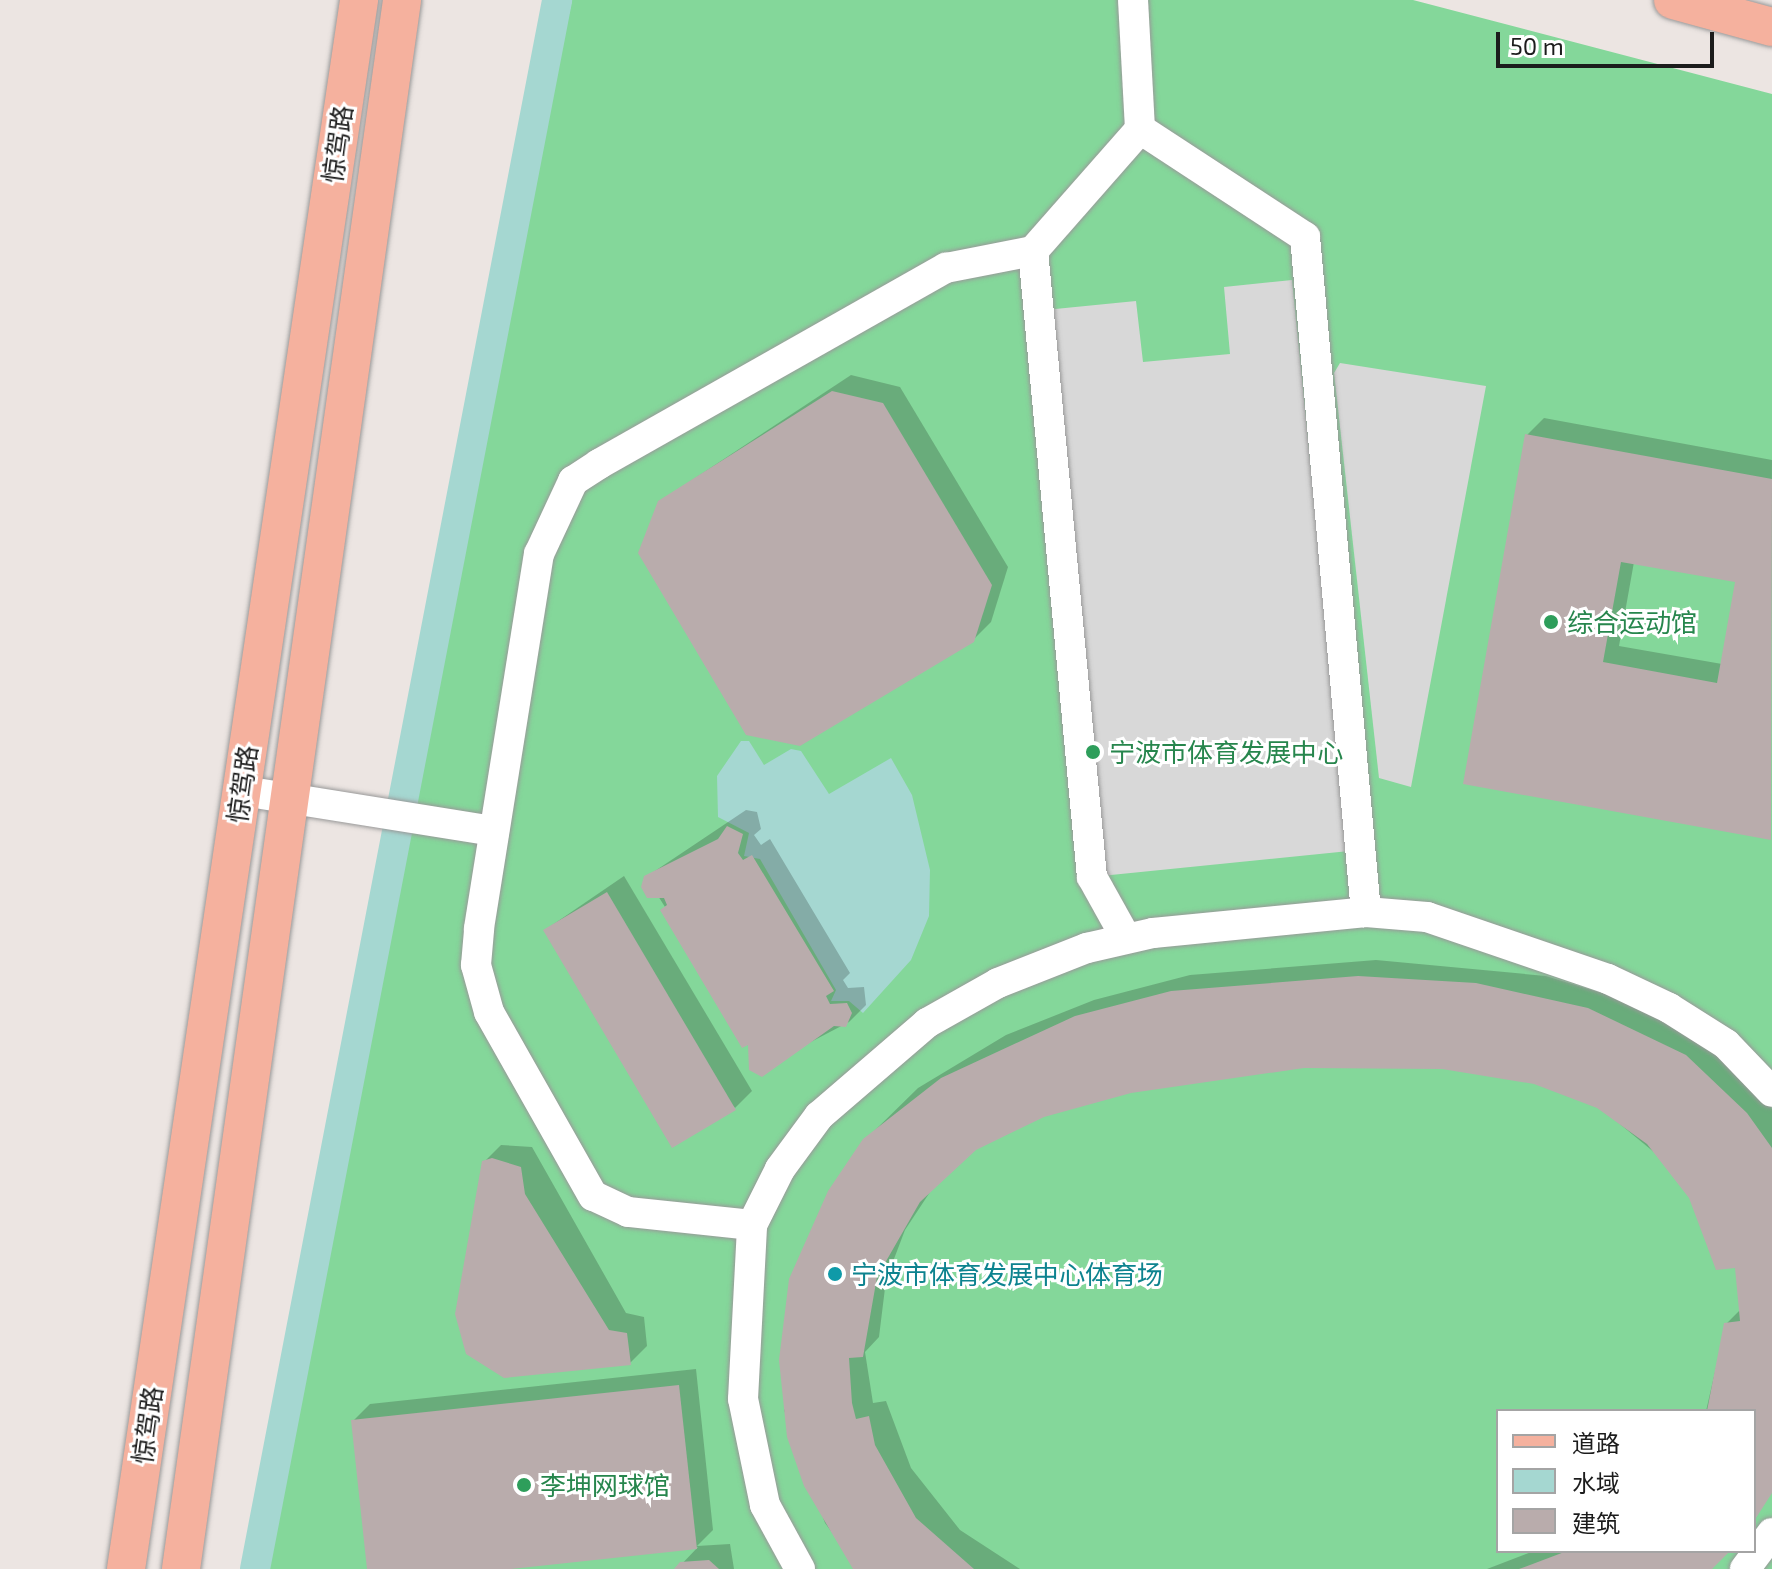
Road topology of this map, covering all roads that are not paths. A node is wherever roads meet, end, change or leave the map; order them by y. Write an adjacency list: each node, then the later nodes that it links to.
1 (359, 0): 15 (main road, 惊驾路)
2 (402, 0): 16 (main road, 惊驾路)
3 (1133, 0): 6 (lane)
4 (1673, 0): 5 (main road)
5 (1772, 27)
6 (1140, 129): 7 (lane); 10 (lane)
7 (1033, 251): 9 (lane); 11 (lane)
8 (262, 794): 9 (lane)
9 (494, 831): 13 (lane)
10 (1366, 912): 11 (lane); 12 (lane)
11 (1126, 938): 13 (lane)
12 (1772, 1092)
13 (752, 1225): 17 (lane)
14 (1772, 1533): 18 (lane)
15 (126, 1569)
16 (181, 1569)
17 (800, 1569)
18 (1745, 1569)

